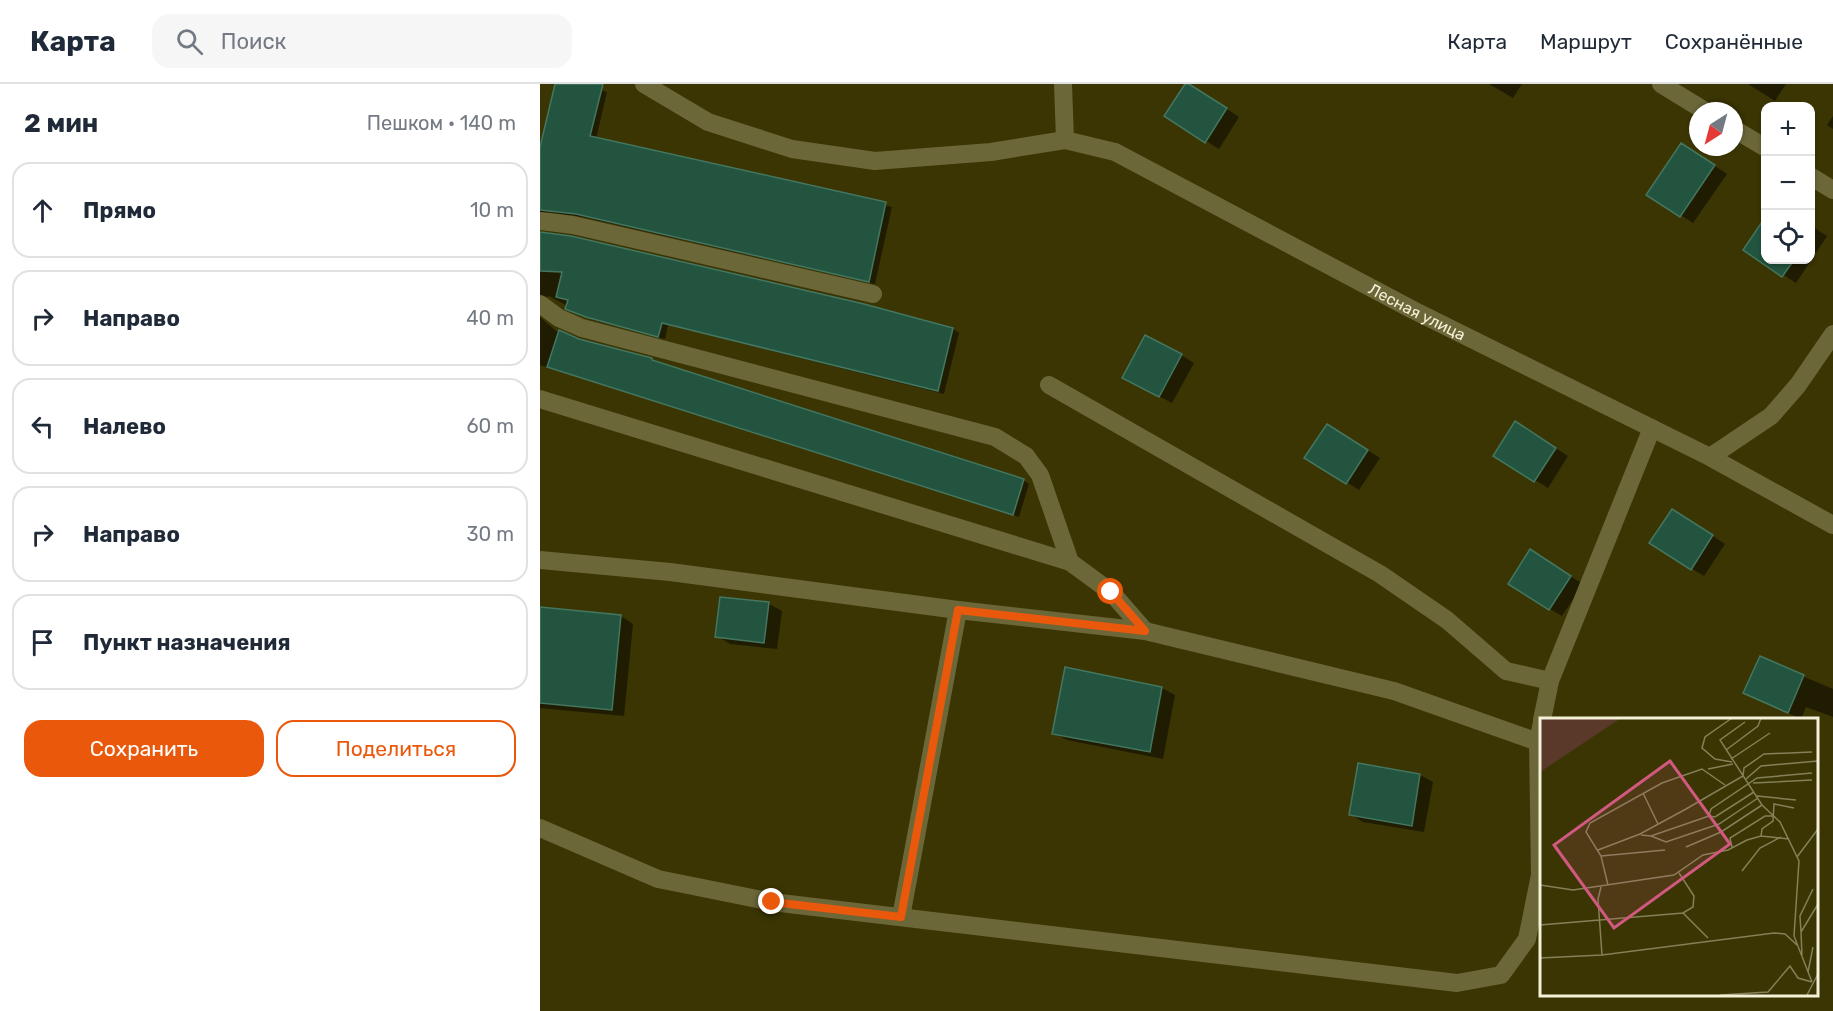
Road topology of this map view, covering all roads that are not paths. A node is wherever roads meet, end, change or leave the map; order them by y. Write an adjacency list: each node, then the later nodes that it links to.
1 (644, 84): 6 (street, Лесная улица)
2 (1063, 84): 6 (street)
3 (1661, 84): 4 (street)
4 (1690, 102)
5 (1743, 134): 7 (street)
6 (1065, 140): 16 (street, Лесная улица)
7 (1761, 145)
8 (1815, 179): 9 (street)
9 (1833, 190)
10 (540, 221): 11 (street)
11 (873, 294)
12 (540, 304): 20 (street)
13 (1833, 334): 17 (street)
14 (1048, 385): 23 (street)
15 (540, 399): 20 (street)
16 (1652, 428): 17 (street, Лесная улица); 23 (street)
17 (1710, 457): 18 (street, Лесная улица)
18 (1833, 525)
19 (540, 560): 21 (street)
20 (1070, 562): 22 (street)
21 (958, 610): 22 (street); 28 (street)
22 (1145, 631): 26 (street)
23 (1550, 681): 24 (street)
24 (1543, 718)
25 (1540, 732): 26 (street)
26 (1538, 742): 28 (street)
27 (540, 828): 28 (street)
28 (901, 917)

